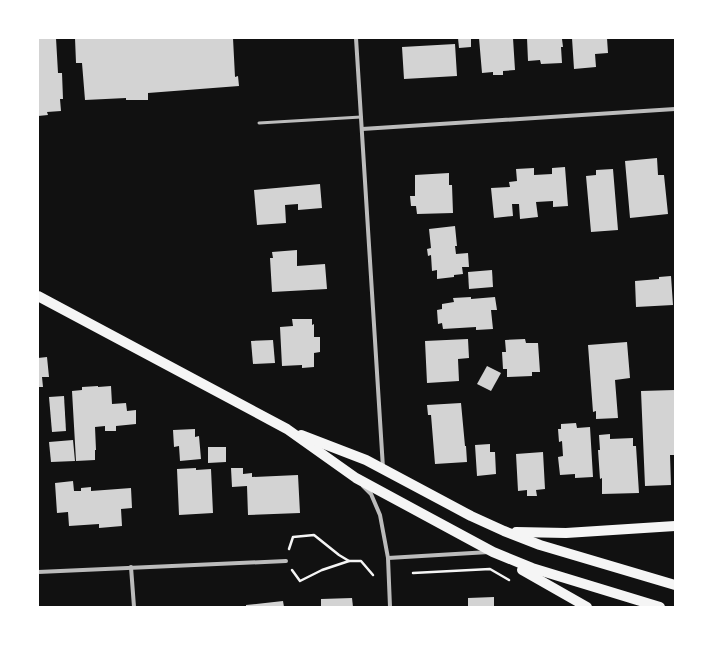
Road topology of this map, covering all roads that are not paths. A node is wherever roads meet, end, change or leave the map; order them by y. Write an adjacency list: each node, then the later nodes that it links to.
1 (356, 38): 3 (street)
2 (675, 109): 5 (street)
3 (361, 117): 4 (lane); 5 (street)
4 (259, 123)
5 (362, 129): 8 (street)
6 (38, 296): 7 (main road)
7 (287, 430): 8 (main road); 9 (main road)
8 (383, 469): 11 (main road)
9 (356, 478): 12 (main road); 13 (street)
10 (675, 526): 11 (main road)
11 (504, 531): 17 (main road)
12 (493, 552): 13 (street); 20 (main road); 21 (main road)
13 (388, 558): 19 (street)
14 (286, 561): 15 (street)
15 (131, 567): 16 (street); 18 (street)
16 (38, 572)
17 (675, 585)
18 (134, 607)
19 (390, 607)
20 (587, 607)
21 (660, 607)

